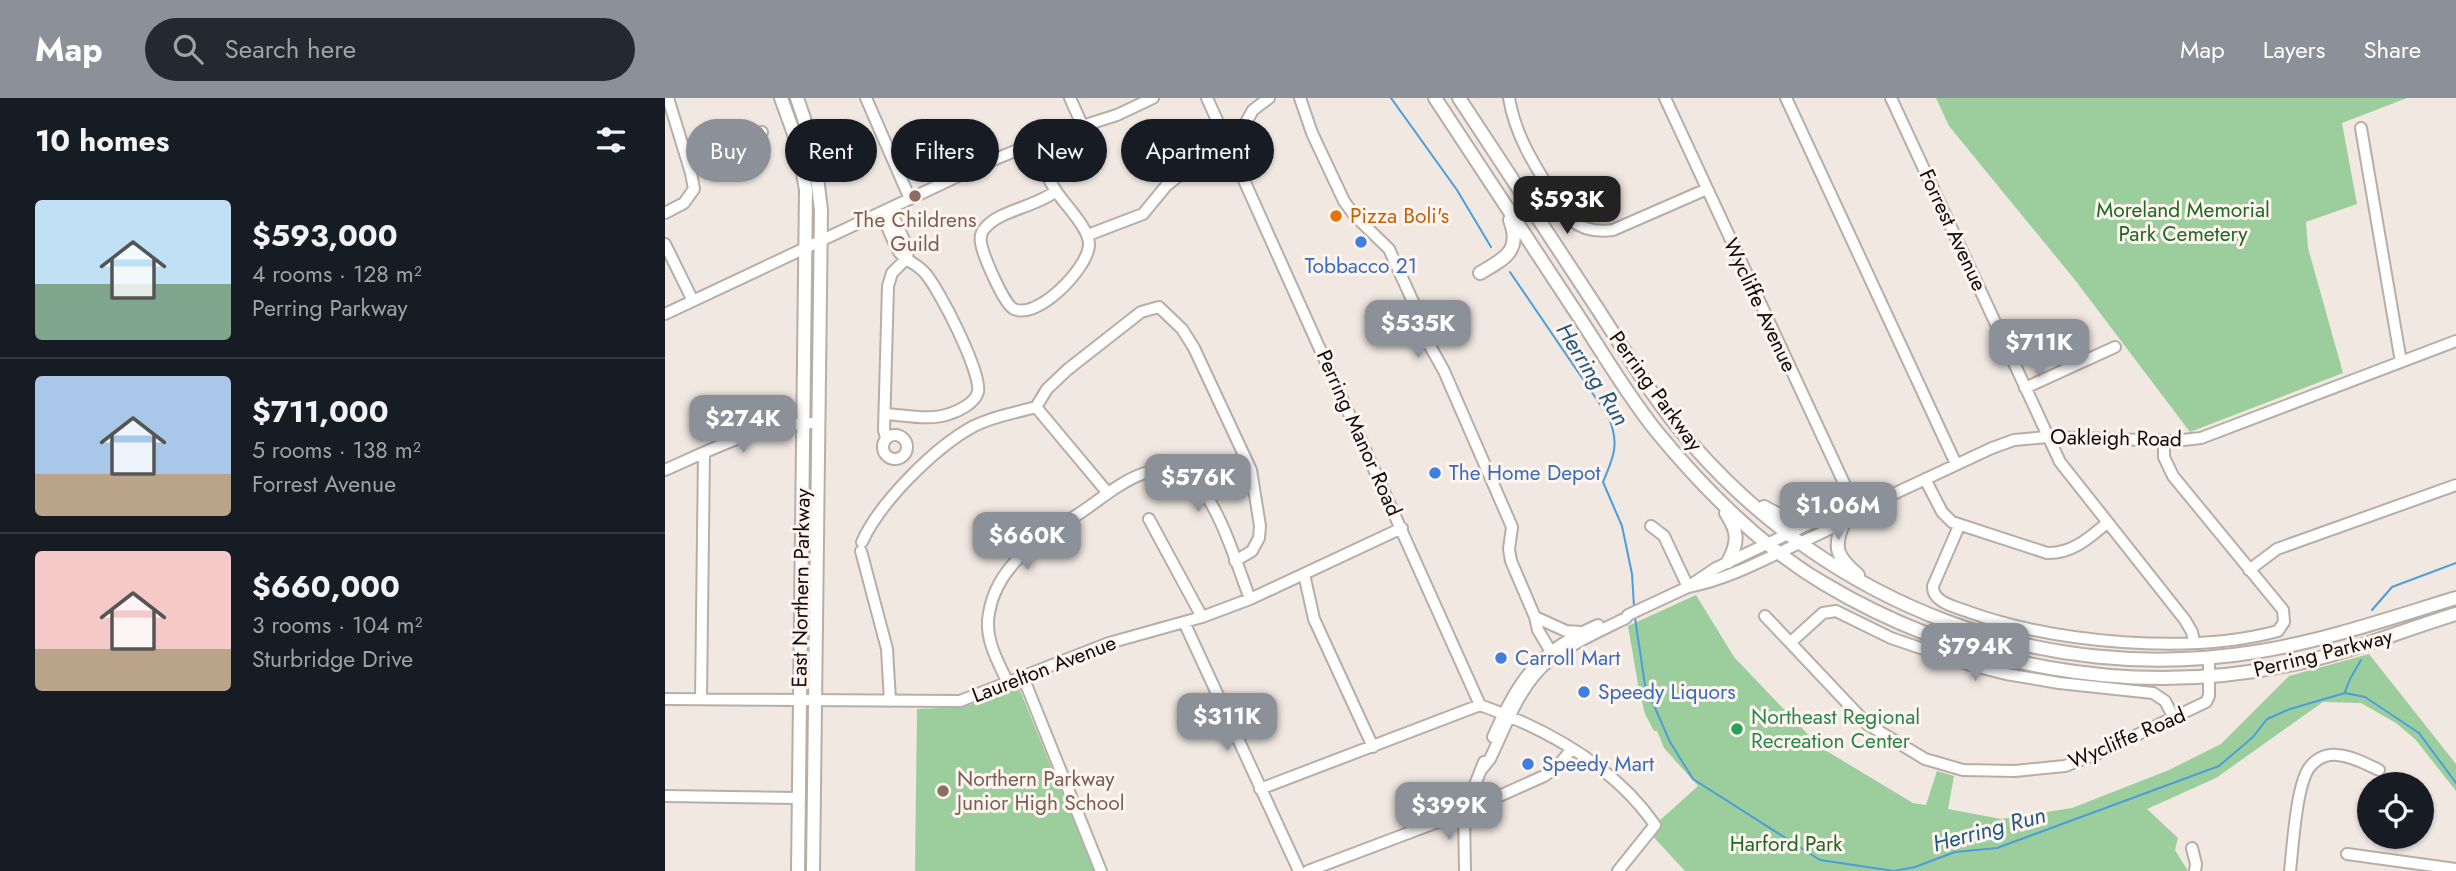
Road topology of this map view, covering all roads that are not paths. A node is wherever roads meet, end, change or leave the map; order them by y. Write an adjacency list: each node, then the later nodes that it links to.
1 (668, 98): 22 (street)
2 (781, 98): 36 (main road, East Northern Parkway)
3 (797, 98): 34 (main road, East Northern Parkway)
4 (866, 98): 30 (street)
5 (1070, 98): 16 (street)
6 (1153, 98): 17 (street)
7 (1207, 98): 18 (street, Perring Manor Road)
8 (1269, 98): 19 (street)
9 (1436, 98): 29 (main road, Perring Parkway)
10 (1459, 98): 58 (main road, Perring Parkway)
11 (1509, 98): 27 (street)
12 (1665, 98): 27 (street, Wycliffe Avenue)
13 (1786, 98): 53 (street)
14 (1891, 98): 44 (street, Forrest Avenue)
15 (1303, 101): 84 (street)
16 (1079, 119)
17 (1106, 119)
18 (1217, 119)
19 (1248, 119)
20 (2361, 128): 43 (street)
21 (1013, 152): 30 (street)
22 (686, 156)
23 (693, 182): 32 (street)
24 (1052, 182): 28 (street)
25 (1171, 182): 33 (street)
26 (1245, 182): 67 (street, Perring Manor Road)
27 (1707, 190): 60 (street, Wycliffe Avenue)
28 (1056, 191): 33 (street); 33 (street)
29 (1499, 194): 38 (main road); 55 (main road, Perring Parkway)
30 (910, 199): 31 (street)
31 (886, 211): 34 (street); 37 (street)
32 (665, 213)
33 (1088, 235)
34 (822, 240): 36 (street); 48 (main road, East Northern Parkway)
35 (665, 244): 39 (street)
36 (805, 248): 39 (street); 47 (main road, East Northern Parkway)
37 (907, 258): 46 (street); 46 (street)
38 (1480, 273)
39 (692, 301): 40 (street)
40 (665, 314)
41 (2456, 341): 43 (street, Oakleigh Road)
42 (2115, 346): 44 (street)
43 (2401, 362): 51 (street, Oakleigh Road)
44 (2025, 388): 49 (street, Forrest Avenue)
45 (1036, 407): 59 (street); 72 (street); 100 (street)
46 (885, 414): 50 (street)
47 (803, 423): 48 (street); 52 (street); 98 (main road, East Northern Parkway)
48 (819, 424): 99 (main road, East Northern Parkway)
49 (2047, 436): 51 (street, Oakleigh Road); 53 (street, Oakleigh Road); 64 (street, Forrest Avenue)
50 (886, 438)
51 (2164, 441): 74 (street)
52 (704, 453): 54 (street); 97 (street)
53 (1956, 464): 56 (street, Oakleigh Road)
54 (665, 470)
55 (1694, 475): 69 (main road, Perring Parkway); 73 (main road)
56 (1925, 478): 60 (street, Oakleigh Road); 66 (street)
57 (2456, 485): 74 (street)
58 (1732, 487): 61 (main road); 68 (main road, Perring Parkway)
59 (1107, 492): 72 (street); 95 (street)
60 (1857, 511): 61 (street, Oakleigh Road); 63 (street, Oakleigh Road)
61 (1824, 517): 68 (street, Oakleigh Road)
62 (1149, 519): 83 (street)
63 (1844, 522): 70 (street, Oakleigh Road); 77 (main road)
64 (2107, 523): 66 (street); 89 (street, Forrest Avenue)
65 (1651, 526): 76 (street)
66 (1959, 526): 89 (street)
67 (1402, 528): 75 (street, Laurelton Avenue); 101 (street, Perring Manor Road)
68 (1787, 534): 69 (street, Oakleigh Road); 70 (main road, Perring Parkway)
69 (1768, 543): 71 (main road, Perring Parkway); 73 (street, Oakleigh Road)
70 (1800, 543): 71 (street, Oakleigh Road); 77 (main road, Perring Parkway)
71 (1780, 552): 76 (street, Oakleigh Road); 94 (main road, Perring Parkway)
72 (1235, 561): 79 (street)
73 (1728, 562): 76 (street, Oakleigh Road)
74 (2249, 569): 89 (street)
75 (1304, 574): 79 (street, Laurelton Avenue); 104 (street)
76 (1688, 587): 81 (street, Oakleigh Road)
77 (1877, 591): 92 (main road, Perring Parkway)
78 (2456, 596): 92 (main road, Perring Parkway)
79 (1250, 599): 83 (street, Laurelton Avenue)
80 (2456, 614): 90 (main road, Perring Parkway)
81 (1628, 615): 87 (street, Oakleigh Road); 91 (street, Oakleigh Road)
82 (1765, 616): 88 (street, Wycliffe Road)
83 (1202, 617): 85 (street, Laurelton Avenue)
84 (1535, 617): 87 (street); 91 (street)
85 (1184, 622): 93 (street, Laurelton Avenue); 107 (street)
86 (2456, 623): 90 (main road)
87 (1581, 632): 91 (street, Oakleigh Road)
88 (1791, 642): 103 (street); 103 (street, Wycliffe Road)
89 (2194, 642)
90 (2375, 642): 94 (main road, Perring Parkway)
91 (1555, 652): 102 (street, Oakleigh Road)
92 (2209, 657): 94 (street, Wycliffe Road)
93 (1023, 677): 95 (street, Laurelton Avenue); 116 (street)
94 (2209, 677): 103 (street, Wycliffe Road)
95 (1008, 683): 100 (street, Laurelton Avenue)
96 (665, 699): 97 (street, Laurelton Avenue)
97 (701, 699): 98 (street, Laurelton Avenue)
98 (800, 700): 99 (street, Laurelton Avenue); 109 (main road, East Northern Parkway)
99 (815, 701): 100 (street, Laurelton Avenue); 115 (main road, East Northern Parkway)
100 (890, 701)
101 (1480, 705): 102 (street); 104 (street)
102 (1507, 715): 105 (street); 110 (street, Oakleigh Road)
103 (2174, 718)
104 (1373, 747): 107 (street)
105 (1572, 749): 110 (street); 120 (street)
106 (2379, 770): 122 (street)
107 (1260, 789): 117 (street)
108 (665, 796): 109 (street)
109 (799, 798): 114 (main road, East Northern Parkway)
110 (1464, 812): 118 (street); 119 (street)
111 (2192, 848): 121 (street)
112 (2347, 854): 113 (street)
113 (2456, 869)
114 (798, 871)
115 (813, 871)
116 (1101, 871)
117 (1299, 871)
118 (1308, 871)
119 (1465, 871)
120 (1618, 871)
121 (2195, 871)
122 (2290, 871)

